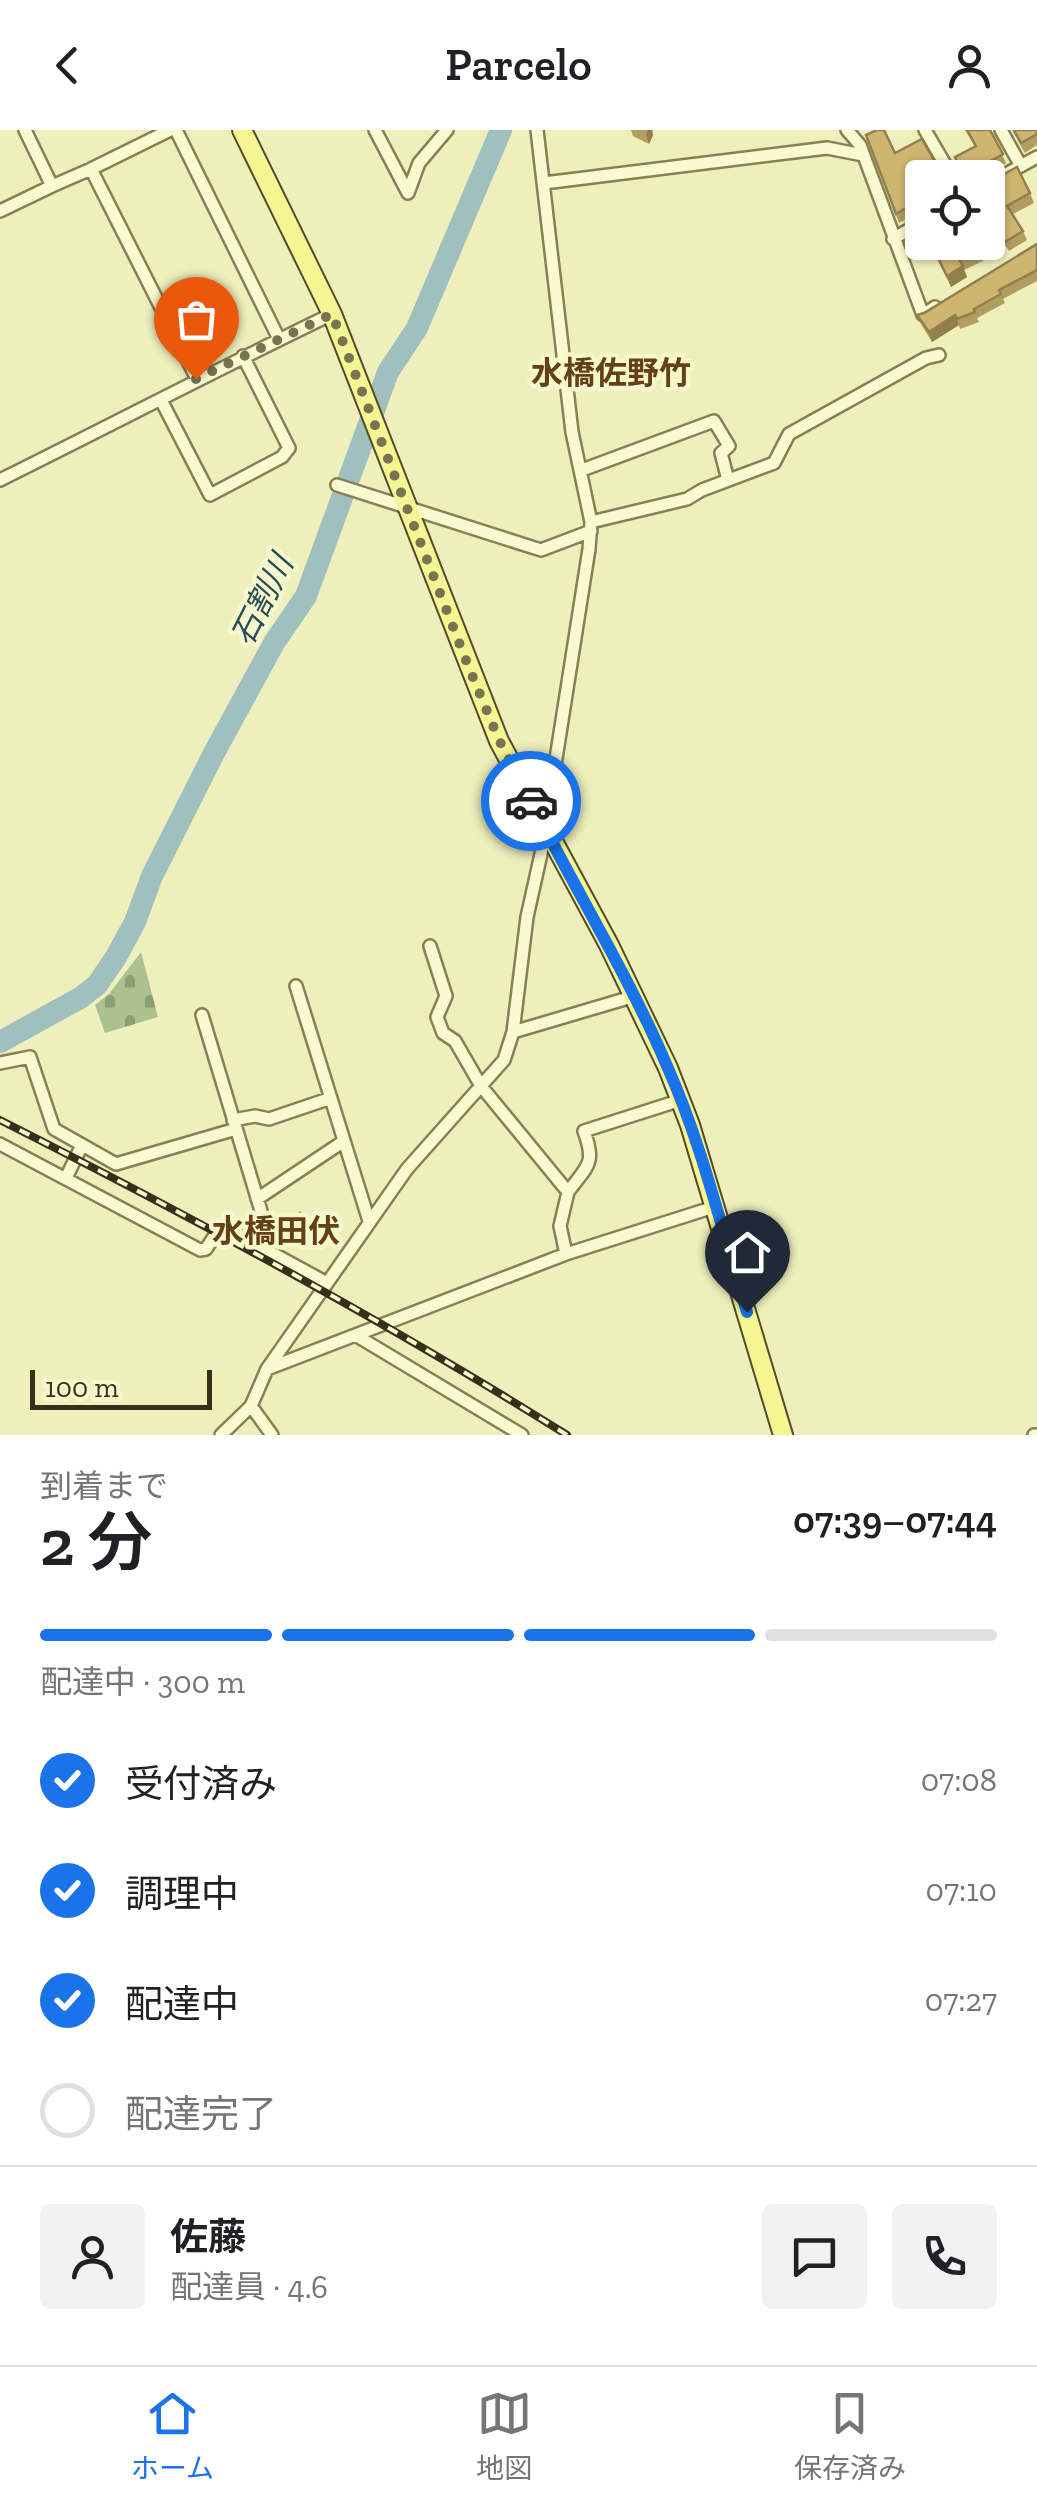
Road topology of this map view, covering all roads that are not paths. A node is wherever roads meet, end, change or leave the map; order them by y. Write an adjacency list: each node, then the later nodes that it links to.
1 (25, 130): 17 (street)
2 (173, 130): 14 (street); 23 (street)
3 (242, 130): 22 (main road)
4 (376, 130): 5 (street)
5 (447, 130)
6 (537, 130): 16 (street)
7 (847, 130): 10 (street)
8 (926, 130): 12 (street)
9 (1001, 130): 13 (street)
10 (864, 156): 16 (street); 20 (street)
11 (1037, 157): 13 (street)
12 (944, 160)
13 (1021, 166): 15 (street)
14 (91, 169): 17 (street); 26 (street)
15 (1005, 175)
16 (544, 182): 28 (street)
17 (52, 186): 18 (street)
18 (0, 211)
19 (905, 232): 20 (street)
20 (893, 239): 21 (street)
21 (939, 305)
22 (332, 314): 23 (street); 32 (main road)
23 (279, 339): 25 (street)
24 (939, 355): 30 (street)
25 (243, 356): 26 (street); 27 (street)
26 (196, 379): 27 (street)
27 (161, 400): 29 (street)
28 (582, 470): 30 (street); 33 (street)
29 (0, 480)
30 (728, 480): 33 (street)
31 (337, 486): 32 (street)
32 (408, 508): 33 (street); 34 (main road)
33 (591, 527): 34 (street)
34 (544, 826): 37 (main road); 39 (street)
35 (430, 946): 41 (street)
36 (296, 986): 42 (street)
37 (635, 996): 39 (street); 43 (main road)
38 (202, 1014): 44 (street)
39 (513, 1032): 41 (street)
40 (0, 1063): 47 (street)
41 (481, 1086): 49 (street); 52 (street)
42 (331, 1098): 44 (street); 45 (street)
43 (680, 1100): 49 (street); 51 (main road)
44 (234, 1125): 47 (street); 50 (street)
45 (344, 1141): 50 (street); 52 (street)
46 (0, 1144): 48 (street)
47 (82, 1145): 48 (street)
48 (66, 1178): 53 (street)
49 (568, 1192): 54 (street)
50 (257, 1199): 53 (street)
51 (714, 1207): 54 (street); 62 (main road)
52 (369, 1222): 55 (street)
53 (263, 1248): 55 (street)
54 (566, 1254): 56 (street)
55 (326, 1283): 57 (street)
56 (357, 1336): 57 (street); 61 (street)
57 (267, 1370): 58 (street)
58 (251, 1406): 59 (street); 60 (street)
59 (221, 1435)
60 (272, 1435)
61 (522, 1435)
62 (783, 1435)

